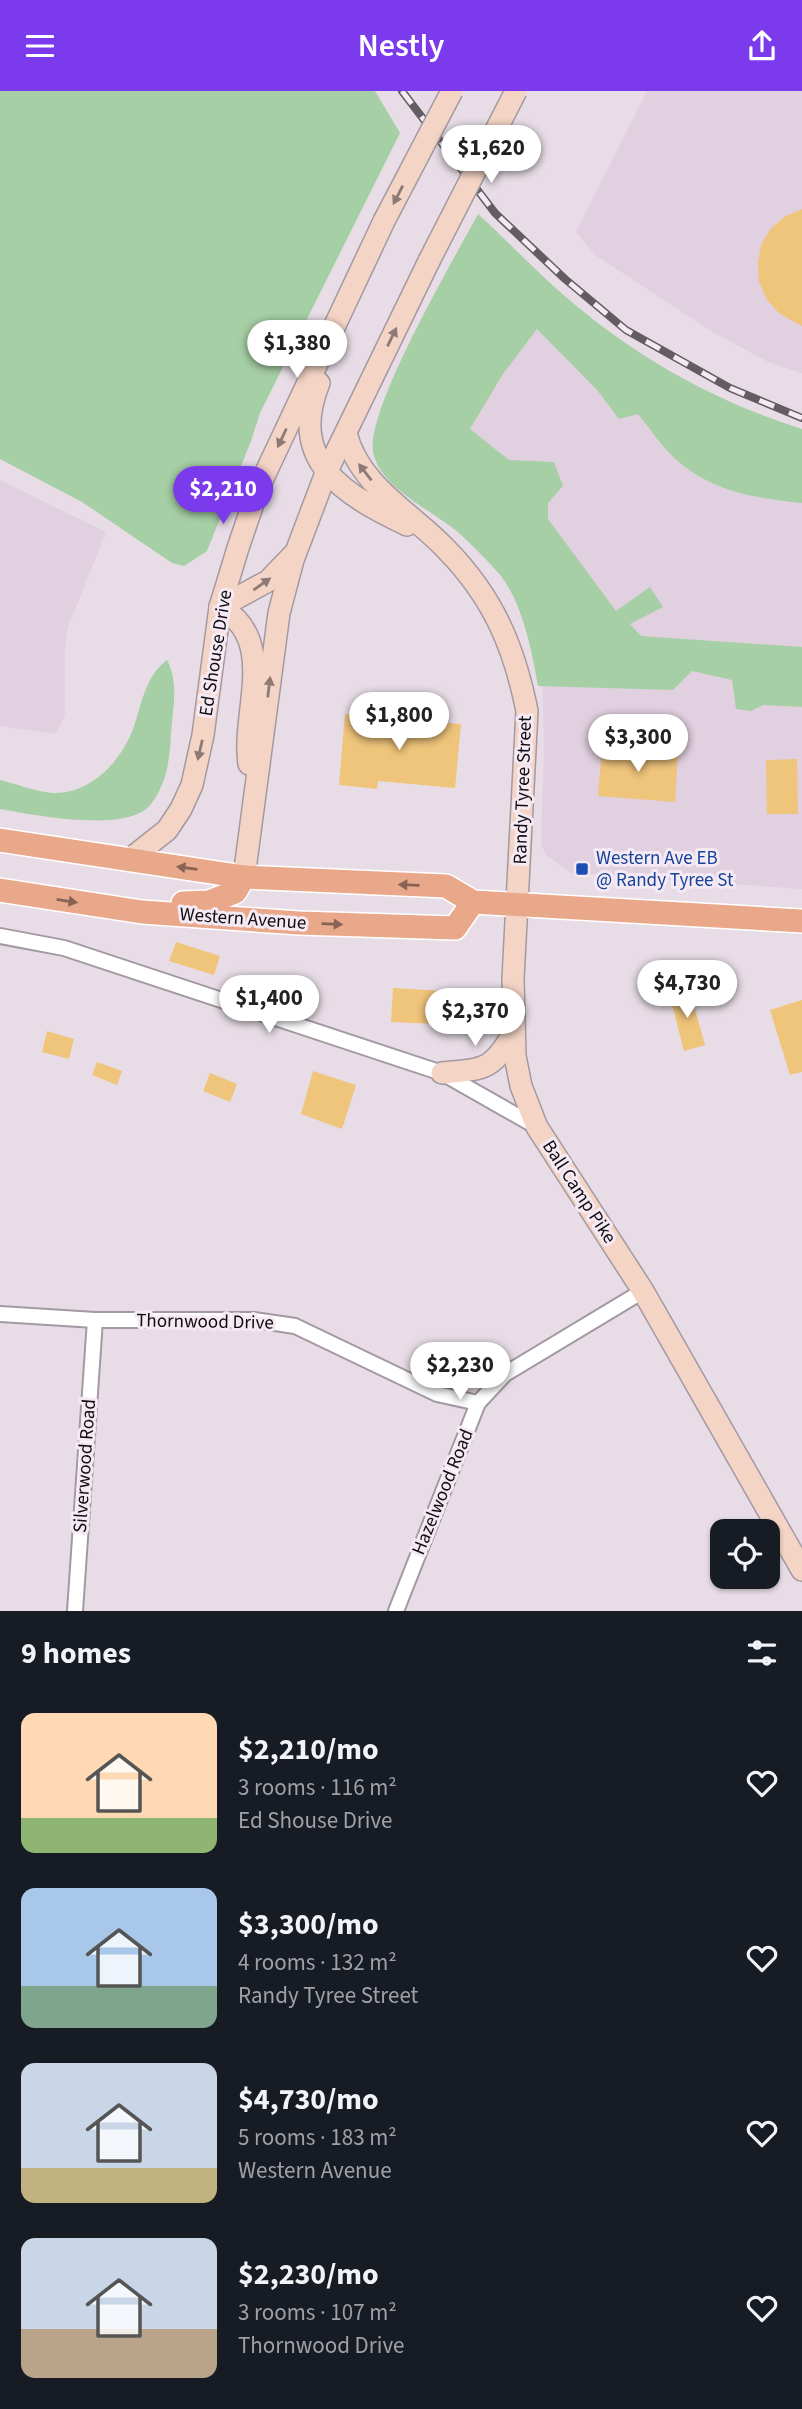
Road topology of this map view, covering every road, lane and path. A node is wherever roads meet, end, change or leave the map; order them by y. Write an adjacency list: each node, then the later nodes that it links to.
1 (452, 91): 3 (street, Ed Shouse Drive, one-way to 3, bridge)
2 (516, 91): 4 (street, one-way to 2, bridge)
3 (353, 283): 5 (street); 8 (street, Ed Shouse Drive, one-way to 8)
4 (346, 433): 5 (street); 6 (street, Randy Tyree Street, one-way to 4)
5 (326, 473): 6 (street, Randy Tyree Street); 7 (street)
6 (431, 536): 15 (street, Randy Tyree Street)
7 (297, 551): 8 (street, one-way to 7); 9 (street, one-way to 7)
8 (220, 607): 9 (street); 11 (street, Ed Shouse Drive, one-way to 11)
9 (254, 801): 12 (street)
10 (0, 840): 11 (main road)
11 (129, 860): 12 (main road, one-way to 11)
12 (244, 877): 14 (main road, one-way to 12); 16 (main road)
13 (0, 890): 16 (main road, Western Avenue, one-way to 16)
14 (473, 902): 15 (main road); 16 (main road, Western Avenue, one-way to 14)
15 (518, 904): 17 (main road); 19 (street, Randy Tyree Street)
16 (142, 912)
17 (802, 921)
18 (0, 936): 20 (street, Ball Camp Pike)
19 (514, 1032): 20 (street); 21 (street, Randy Tyree Street)
20 (442, 1073): 21 (street, Ball Camp Pike)
21 (537, 1127): 22 (street, Ball Camp Pike)
22 (643, 1291): 25 (street, Hazelwood Road); 26 (street, Ball Camp Pike)
23 (0, 1314): 24 (street, Thornwood Drive)
24 (95, 1320): 25 (street, Thornwood Drive); 27 (street, Silverwood Road)
25 (478, 1403): 28 (street, Hazelwood Road)
26 (802, 1570)
27 (75, 1611)
28 (396, 1611)

